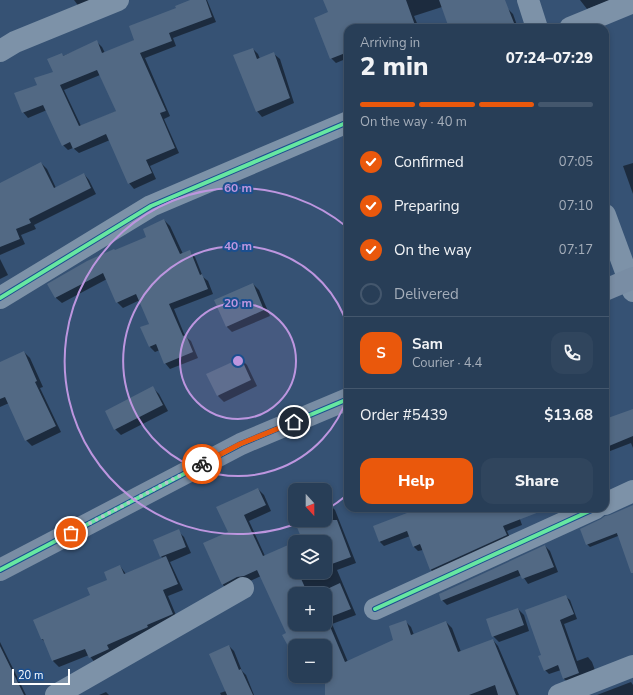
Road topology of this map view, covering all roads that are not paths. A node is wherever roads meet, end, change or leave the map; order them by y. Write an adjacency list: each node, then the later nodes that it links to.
1 (118, 0): 6 (street)
2 (528, 0): 4 (street)
3 (633, 2): 5 (street)
4 (536, 24)
5 (580, 24)
6 (0, 51)
7 (344, 124): 11 (street)
8 (609, 225): 9 (street)
9 (632, 283): 10 (street)
10 (609, 289)
11 (0, 298)
12 (344, 401): 16 (street)
13 (633, 491): 14 (street)
14 (609, 502)
15 (587, 512): 18 (street)
16 (0, 570)
17 (243, 588): 20 (street)
18 (375, 609)
19 (633, 666): 21 (street)
20 (56, 695)
21 (559, 695)

